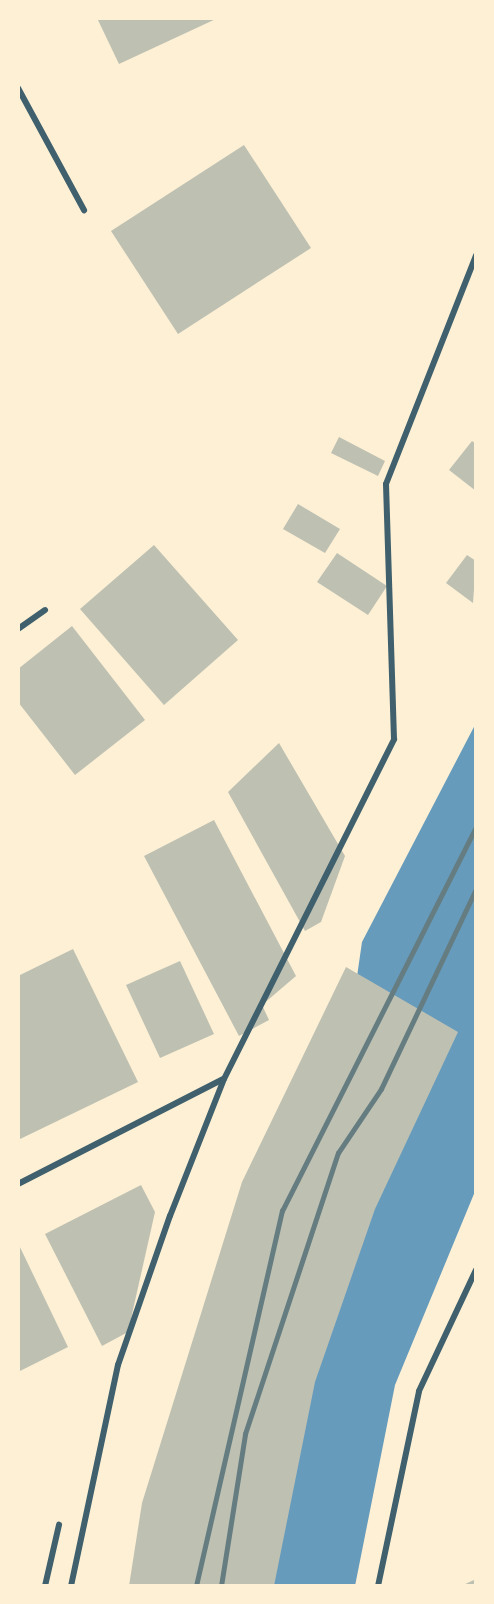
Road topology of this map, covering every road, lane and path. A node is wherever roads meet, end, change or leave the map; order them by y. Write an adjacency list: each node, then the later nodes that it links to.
1 (18, 88): 2 (street)
2 (84, 210)
3 (476, 255): 6 (street)
4 (45, 610): 5 (street)
5 (18, 629)
6 (224, 1079): 7 (street); 11 (street)
7 (18, 1184)
8 (476, 1270): 12 (street)
9 (59, 1525): 10 (street)
10 (45, 1586)
11 (70, 1586)
12 (378, 1586)

